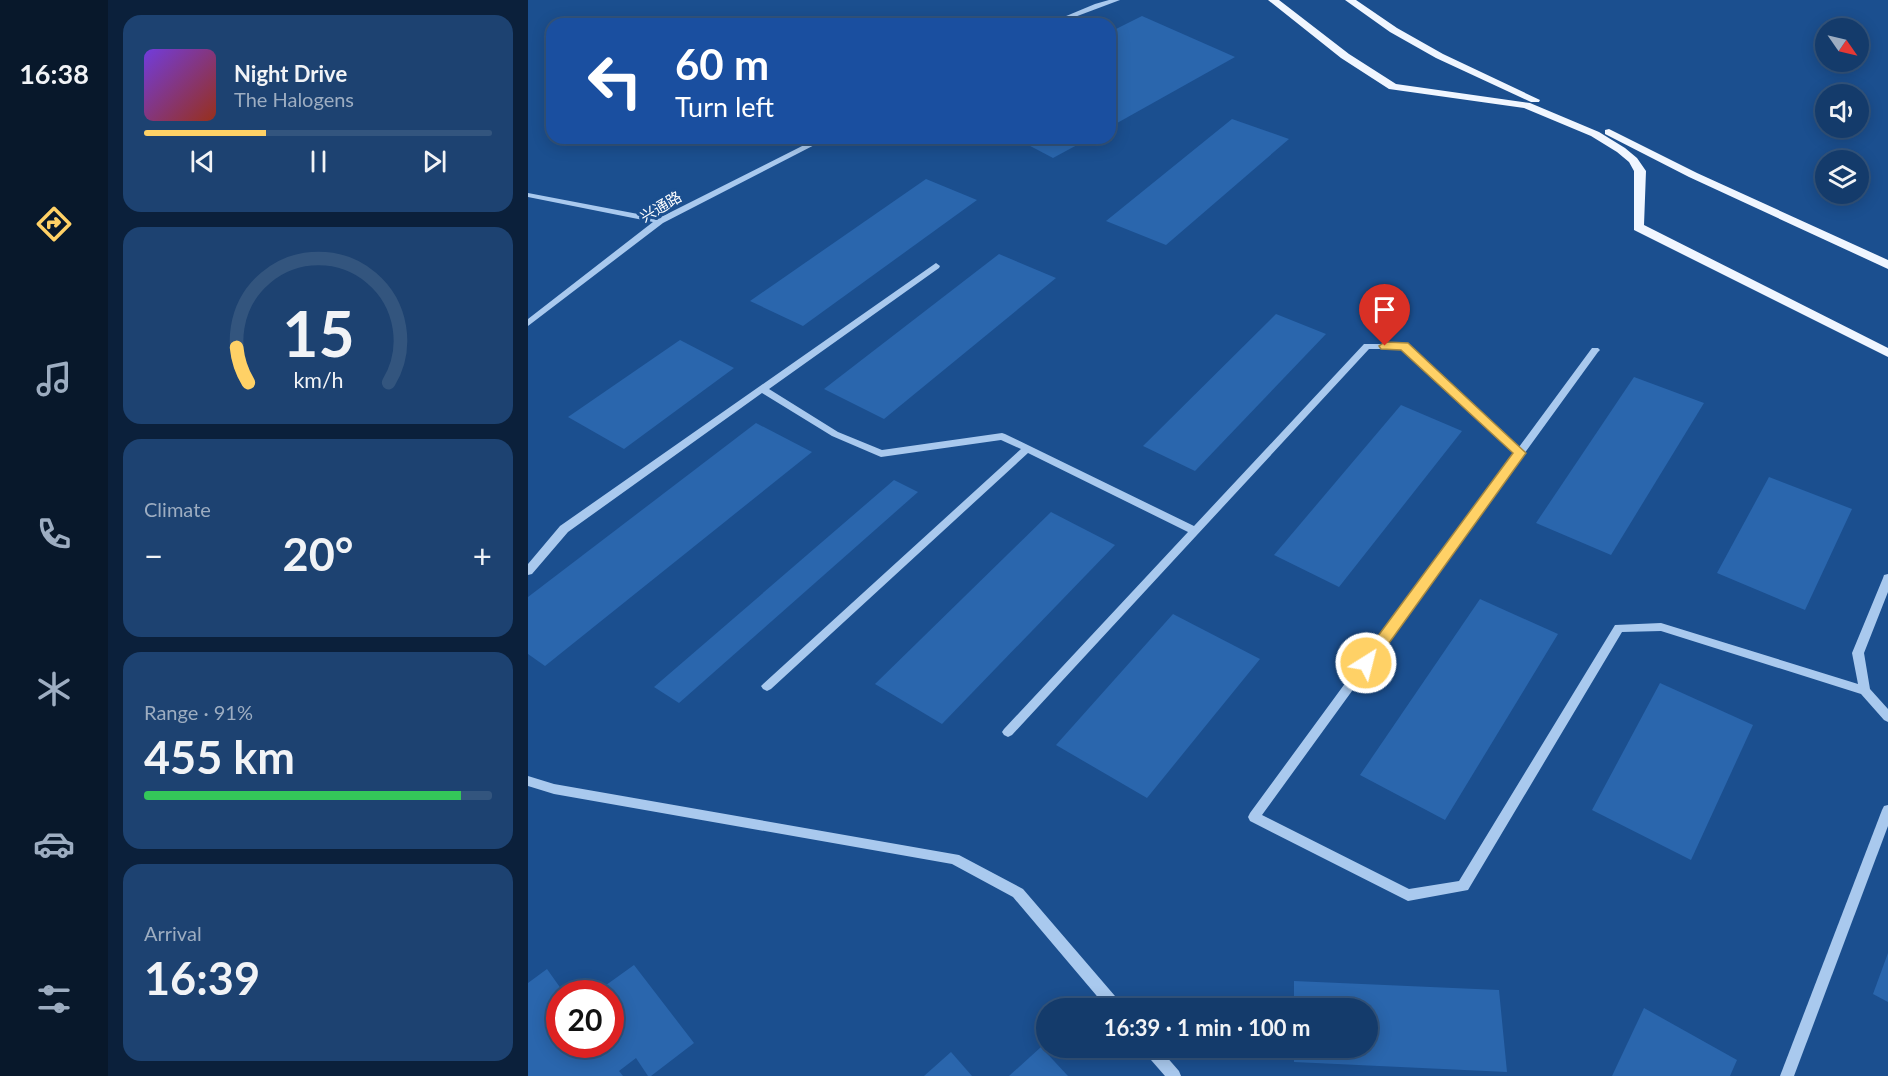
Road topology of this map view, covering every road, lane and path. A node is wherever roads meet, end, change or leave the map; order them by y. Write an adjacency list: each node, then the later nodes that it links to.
1 (1117, 0): 4 (street)
2 (1273, 0): 12 (main road)
3 (1350, 0): 8 (main road)
4 (1065, 18)
5 (812, 144): 7 (street, 兴通路)
6 (528, 195): 7 (street)
7 (660, 221): 10 (street, 兴通路)
8 (1888, 265)
9 (936, 266): 13 (street)
10 (528, 324)
11 (1595, 350): 15 (street)
12 (1888, 353)
13 (762, 389): 14 (street); 17 (street)
14 (1028, 448): 16 (street); 19 (street)
15 (1520, 453): 16 (street); 20 (street)
16 (1195, 531): 22 (street)
17 (528, 571)
18 (1888, 578): 20 (street)
19 (767, 686)
20 (1865, 692): 21 (street)
21 (1888, 717)
22 (1008, 732)
23 (528, 782): 25 (street)
24 (1888, 810): 28 (street)
25 (1107, 998)
26 (1158, 1058): 27 (street)
27 (1173, 1076)
28 (1787, 1076)

